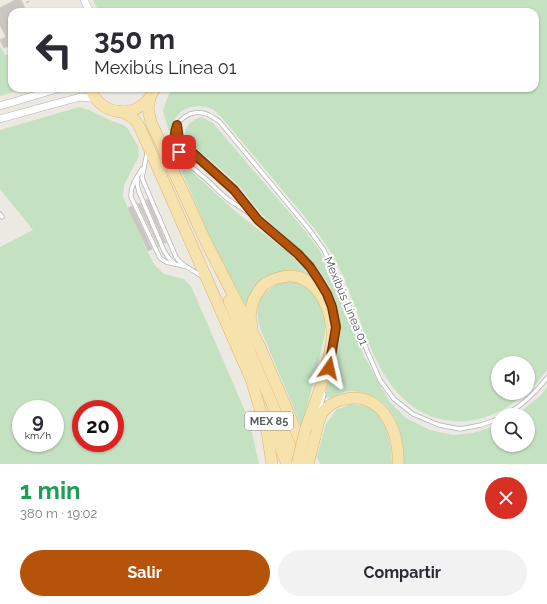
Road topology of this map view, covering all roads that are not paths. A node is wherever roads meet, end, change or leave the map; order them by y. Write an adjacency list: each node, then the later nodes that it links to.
1 (47, 92): 6 (street)
2 (92, 92): 5 (main road)
3 (153, 92): 4 (main road)
4 (150, 98): 7 (main road); 14 (main road)
5 (100, 103): 7 (main road); 8 (street)
6 (0, 106)
7 (118, 112): 10 (main road)
8 (0, 118)
9 (177, 125): 13 (lane, Mexibús Línea 01); 13 (lane, Mexibús Línea 01); 24 (lane, Mexibús Línea 01)
10 (145, 138): 11 (lane); 18 (main road)
11 (145, 164): 12 (lane); 16 (lane)
12 (138, 176): 15 (lane); 15 (lane)
13 (258, 220): 17 (lane, Mexibús Línea 01)
14 (205, 240): 20 (main road); 28 (main road)
15 (175, 264): 16 (lane)
16 (185, 267): 18 (lane)
17 (318, 279): 19 (lane, Mexibús Línea 01); 25 (lane, Mexibús Línea 01)
18 (213, 292): 22 (main road)
19 (330, 316): 20 (main road); 28 (main road, bridge)
20 (259, 345): 29 (main road)
21 (547, 378): 23 (lane)
22 (251, 379): 26 (main road); 27 (main road, MEX 85)
23 (517, 408)
24 (491, 421)
25 (315, 437): 29 (main road, bridge); 30 (main road)
26 (272, 464)
27 (287, 464)
28 (298, 464)
29 (309, 464)
30 (398, 464)

